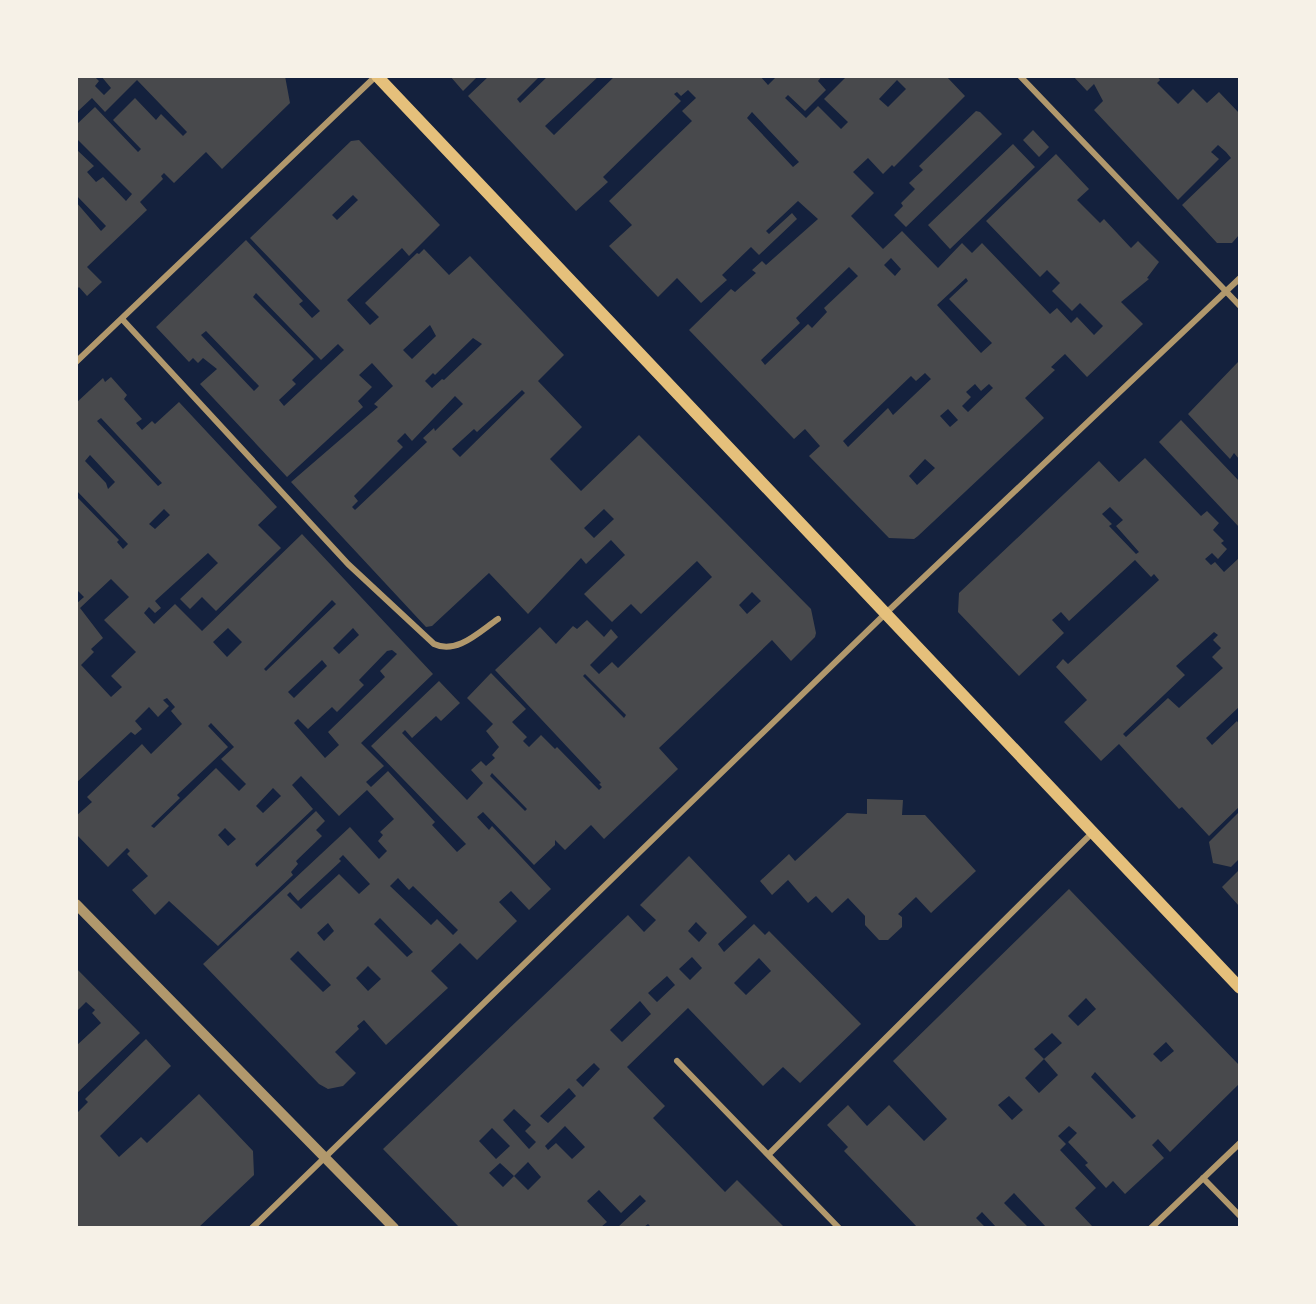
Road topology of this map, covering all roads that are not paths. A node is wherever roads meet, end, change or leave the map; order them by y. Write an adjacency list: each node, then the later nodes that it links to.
1 (377, 76): 6 (street); 8 (main road)
2 (1020, 76): 4 (street)
3 (1239, 278): 4 (street)
4 (1226, 291): 5 (street); 8 (street)
5 (1239, 306)
6 (122, 319): 7 (street); 9 (street)
7 (76, 362)
8 (884, 615): 10 (main road); 16 (street)
9 (498, 619)
10 (1092, 832): 12 (main road); 15 (street)
11 (76, 904): 16 (street)
12 (1239, 988)
13 (678, 1061): 15 (street)
14 (1239, 1143): 17 (street)
15 (770, 1154): 21 (street)
16 (326, 1156): 19 (street); 20 (street)
17 (1203, 1178): 18 (street); 22 (street)
18 (1239, 1216)
19 (252, 1227)
20 (394, 1227)
21 (839, 1227)
22 (1151, 1227)

